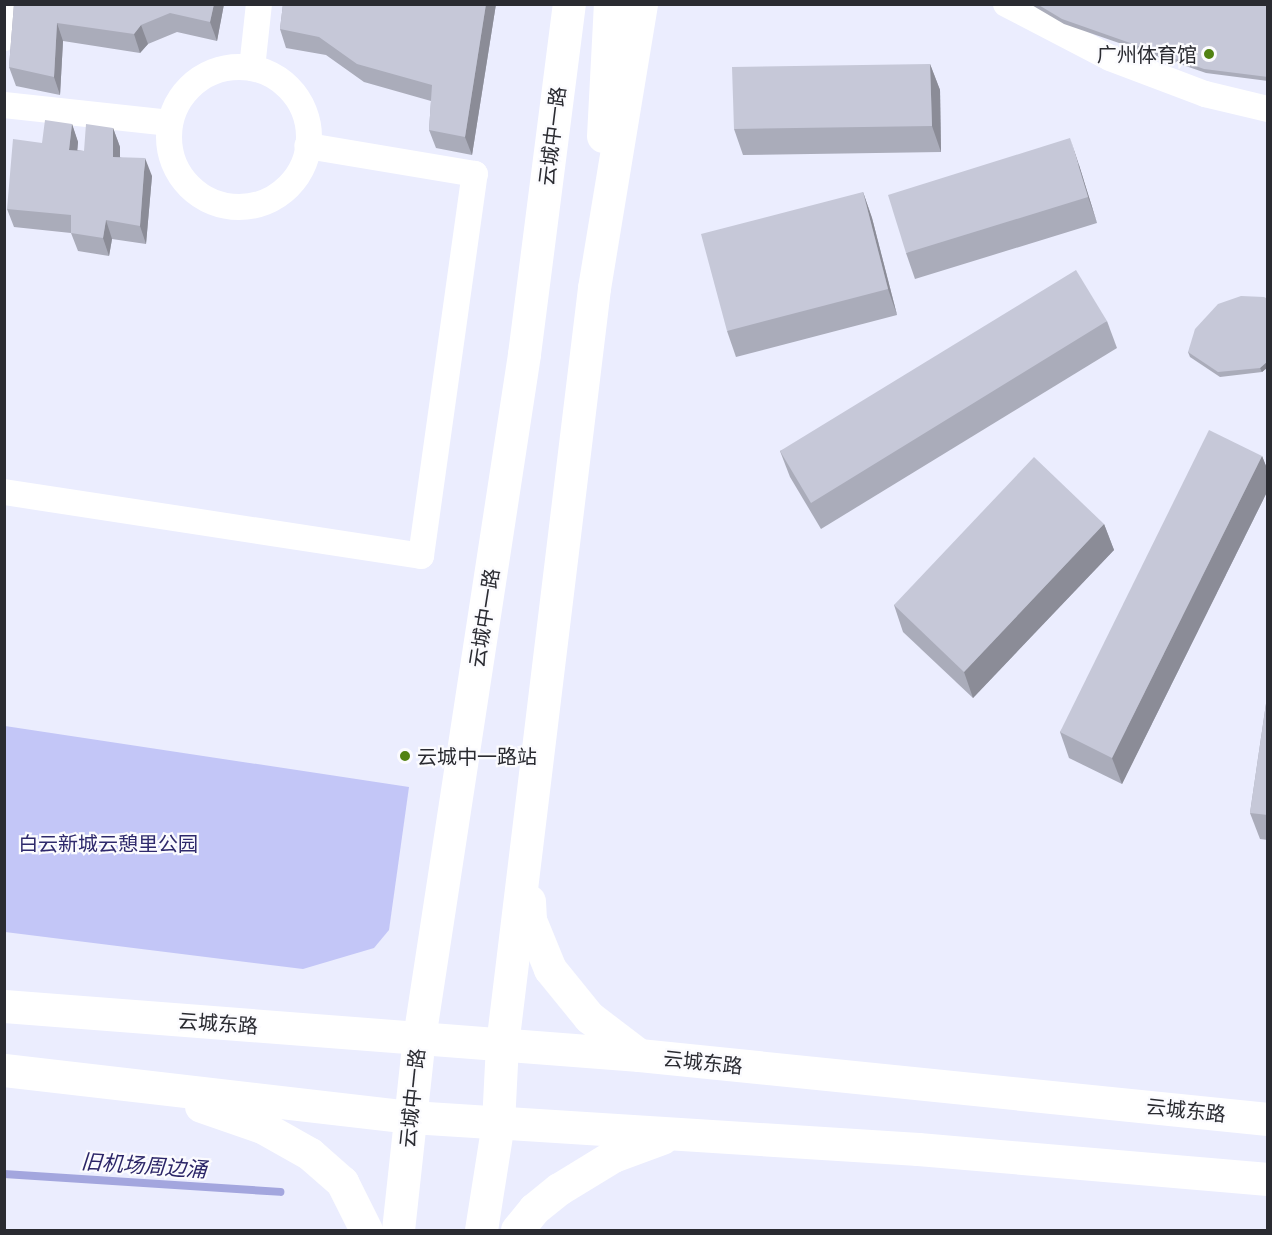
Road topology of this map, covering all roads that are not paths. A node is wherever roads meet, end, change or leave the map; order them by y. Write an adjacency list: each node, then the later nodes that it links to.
1 (9, 4): 7 (street)
2 (259, 4): 8 (street)
3 (569, 4): 19 (main road, 云城中一路)
4 (610, 4): 13 (main road)
5 (641, 4): 13 (main road)
6 (1006, 4): 10 (street)
7 (4, 38)
8 (252, 68): 11 (street); 12 (street)
9 (4, 105): 11 (street)
10 (1268, 109)
11 (170, 123): 12 (street)
12 (308, 146): 14 (street)
13 (594, 288): 15 (main road)
14 (4, 492)
15 (527, 846): 20 (main road); 21 (main road)
16 (4, 991): 18 (main road, 云城东路)
17 (4, 1006): 18 (main road, 云城东路)
18 (137, 1016): 19 (main road, 云城东路)
19 (419, 1038): 20 (main road, 云城东路); 25 (main road, 云城中一路)
20 (501, 1045): 21 (main road, 云城东路); 27 (main road)
21 (639, 1055): 26 (main road, 云城东路)
22 (4, 1070): 23 (main road)
23 (137, 1084): 24 (main road); 25 (main road); 30 (main road)
24 (4, 1087)
25 (411, 1117): 27 (main road); 31 (main road, 云城中一路)
26 (1268, 1119)
27 (498, 1122): 28 (main road); 32 (main road)
28 (687, 1133): 29 (main road); 33 (main road)
29 (1268, 1179)
30 (366, 1230)
31 (398, 1230)
32 (481, 1230)
33 (517, 1230)

